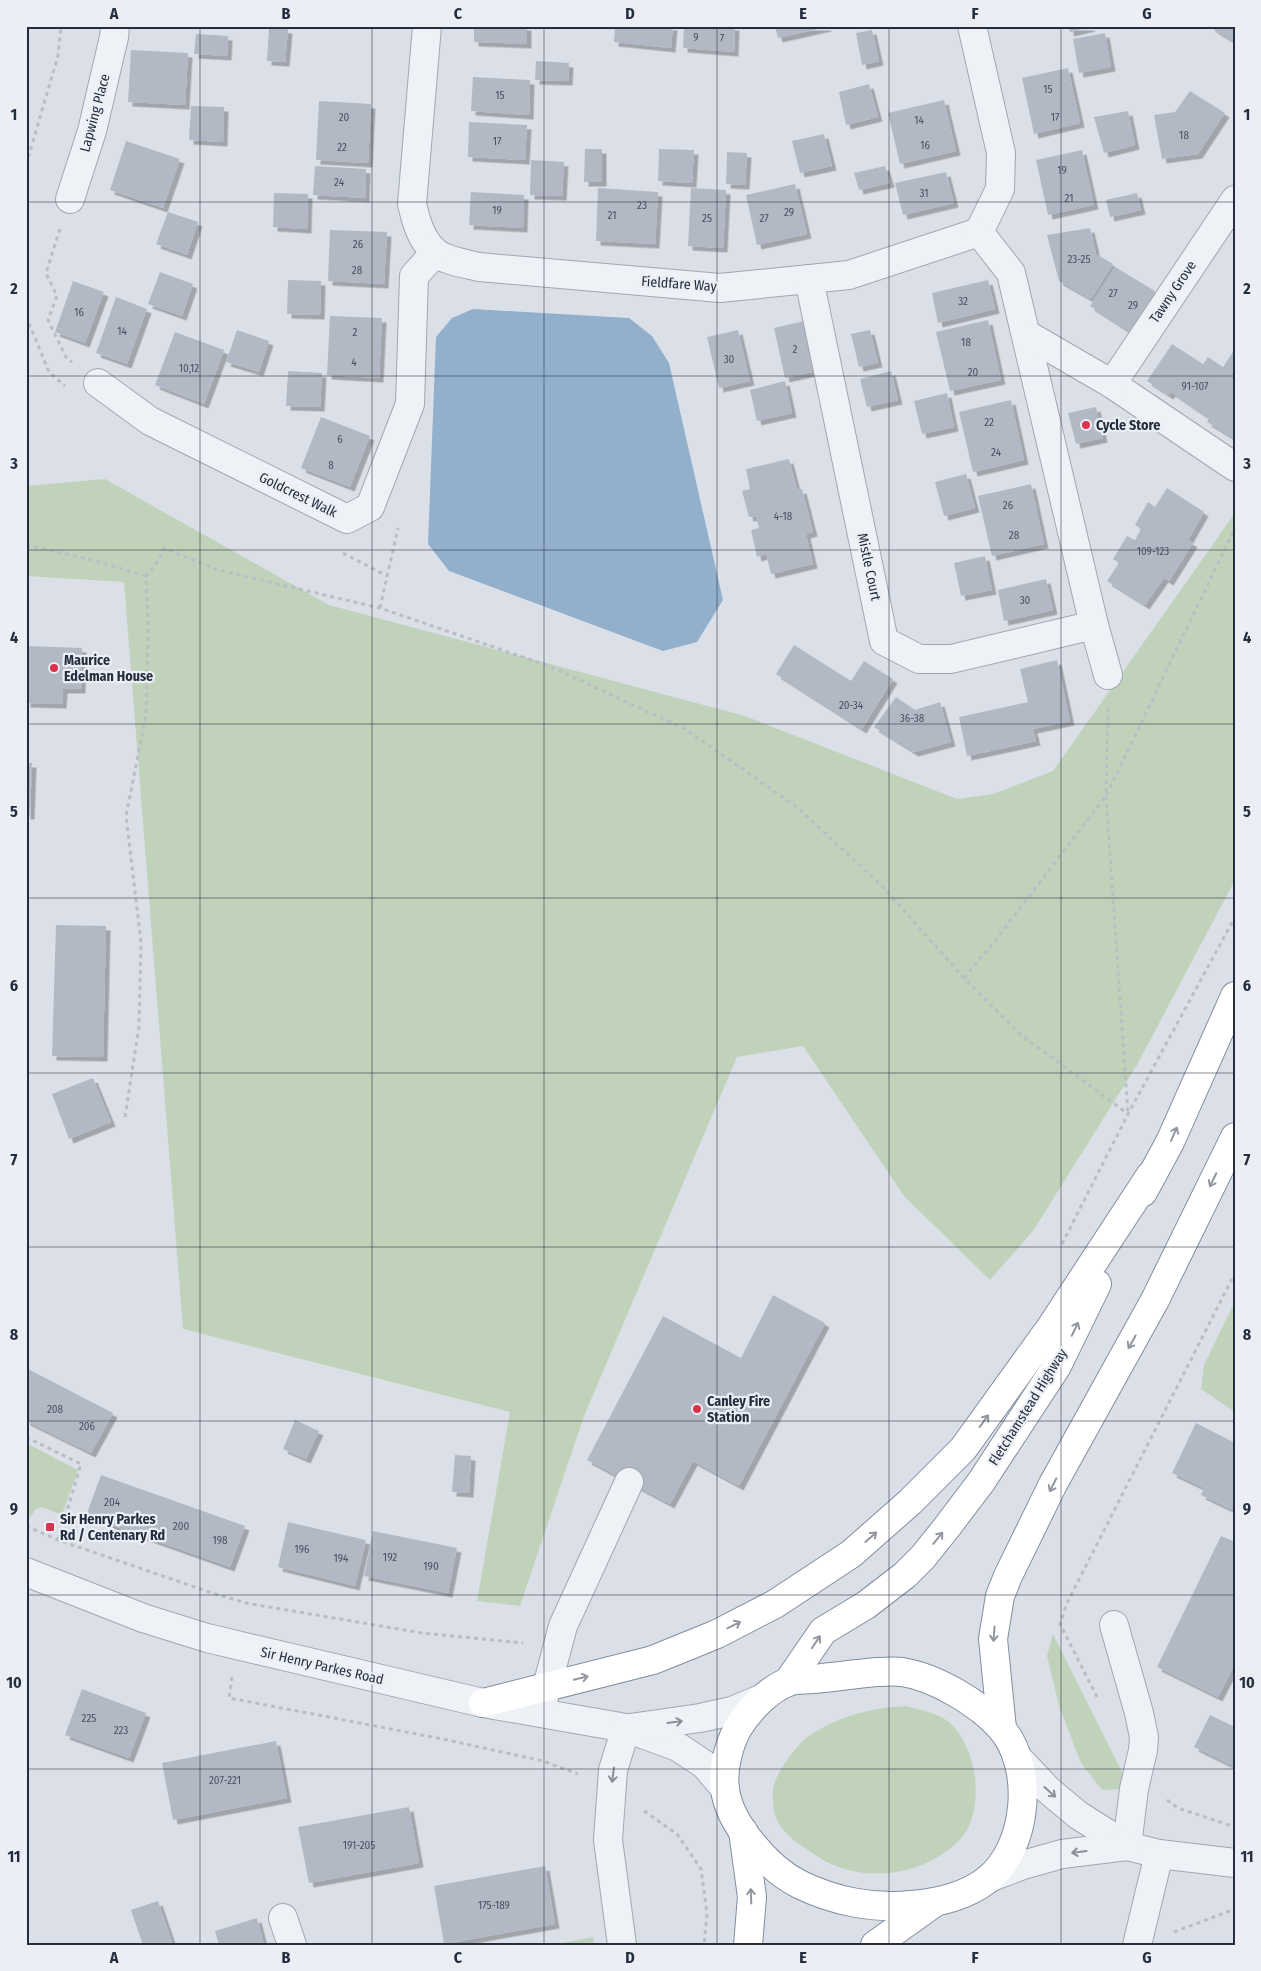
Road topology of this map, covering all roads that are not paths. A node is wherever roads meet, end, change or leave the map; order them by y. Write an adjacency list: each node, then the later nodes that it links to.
1 (115, 26): 4 (street, Lapwing Place)
2 (427, 26): 7 (street)
3 (972, 26): 6 (street)
4 (70, 200)
5 (1235, 200): 11 (street, Tawny Grove)
6 (979, 232): 8 (street, Fieldfare Way); 9 (street)
7 (435, 253): 8 (street, Fieldfare Way); 10 (street, Goldcrest Walk)
8 (809, 279): 13 (street, Mistle Court)
9 (1026, 334): 11 (street); 13 (street)
10 (98, 382)
11 (1112, 384): 12 (street)
12 (1235, 467)
13 (1094, 625): 14 (street)
14 (1108, 675)
15 (1235, 996): 17 (highway, Fletchamstead Highway, one-way to 15)
16 (1235, 1137): 26 (highway, one-way to 26)
17 (1150, 1176): 21 (highway, Fletchamstead Highway, one-way to 17); 23 (highway, one-way to 17)
18 (629, 1482): 23 (street)
19 (26, 1572): 24 (street, Sir Henry Parkes Road)
20 (1114, 1625): 30 (street)
21 (788, 1682): 22 (highway); 26 (highway)
22 (762, 1698): 25 (street, one-way to 22); 28 (highway)
23 (543, 1700): 24 (highway); 25 (street)
24 (483, 1703)
25 (626, 1728): 28 (street); 37 (street, one-way to 37)
26 (1002, 1729): 27 (highway)
27 (1016, 1756): 30 (street, one-way to 30); 33 (highway)
28 (725, 1789): 29 (highway)
29 (743, 1831): 34 (highway); 38 (highway, one-way to 29)
30 (1127, 1846): 31 (street); 33 (street, one-way to 33)
31 (1159, 1854): 32 (street); 40 (street)
32 (1235, 1863)
33 (989, 1878): 34 (highway)
34 (935, 1902): 39 (highway)
35 (283, 1918): 36 (street)
36 (292, 1945)
37 (622, 1945)
38 (748, 1945)
39 (875, 1945)
40 (1137, 1945)

